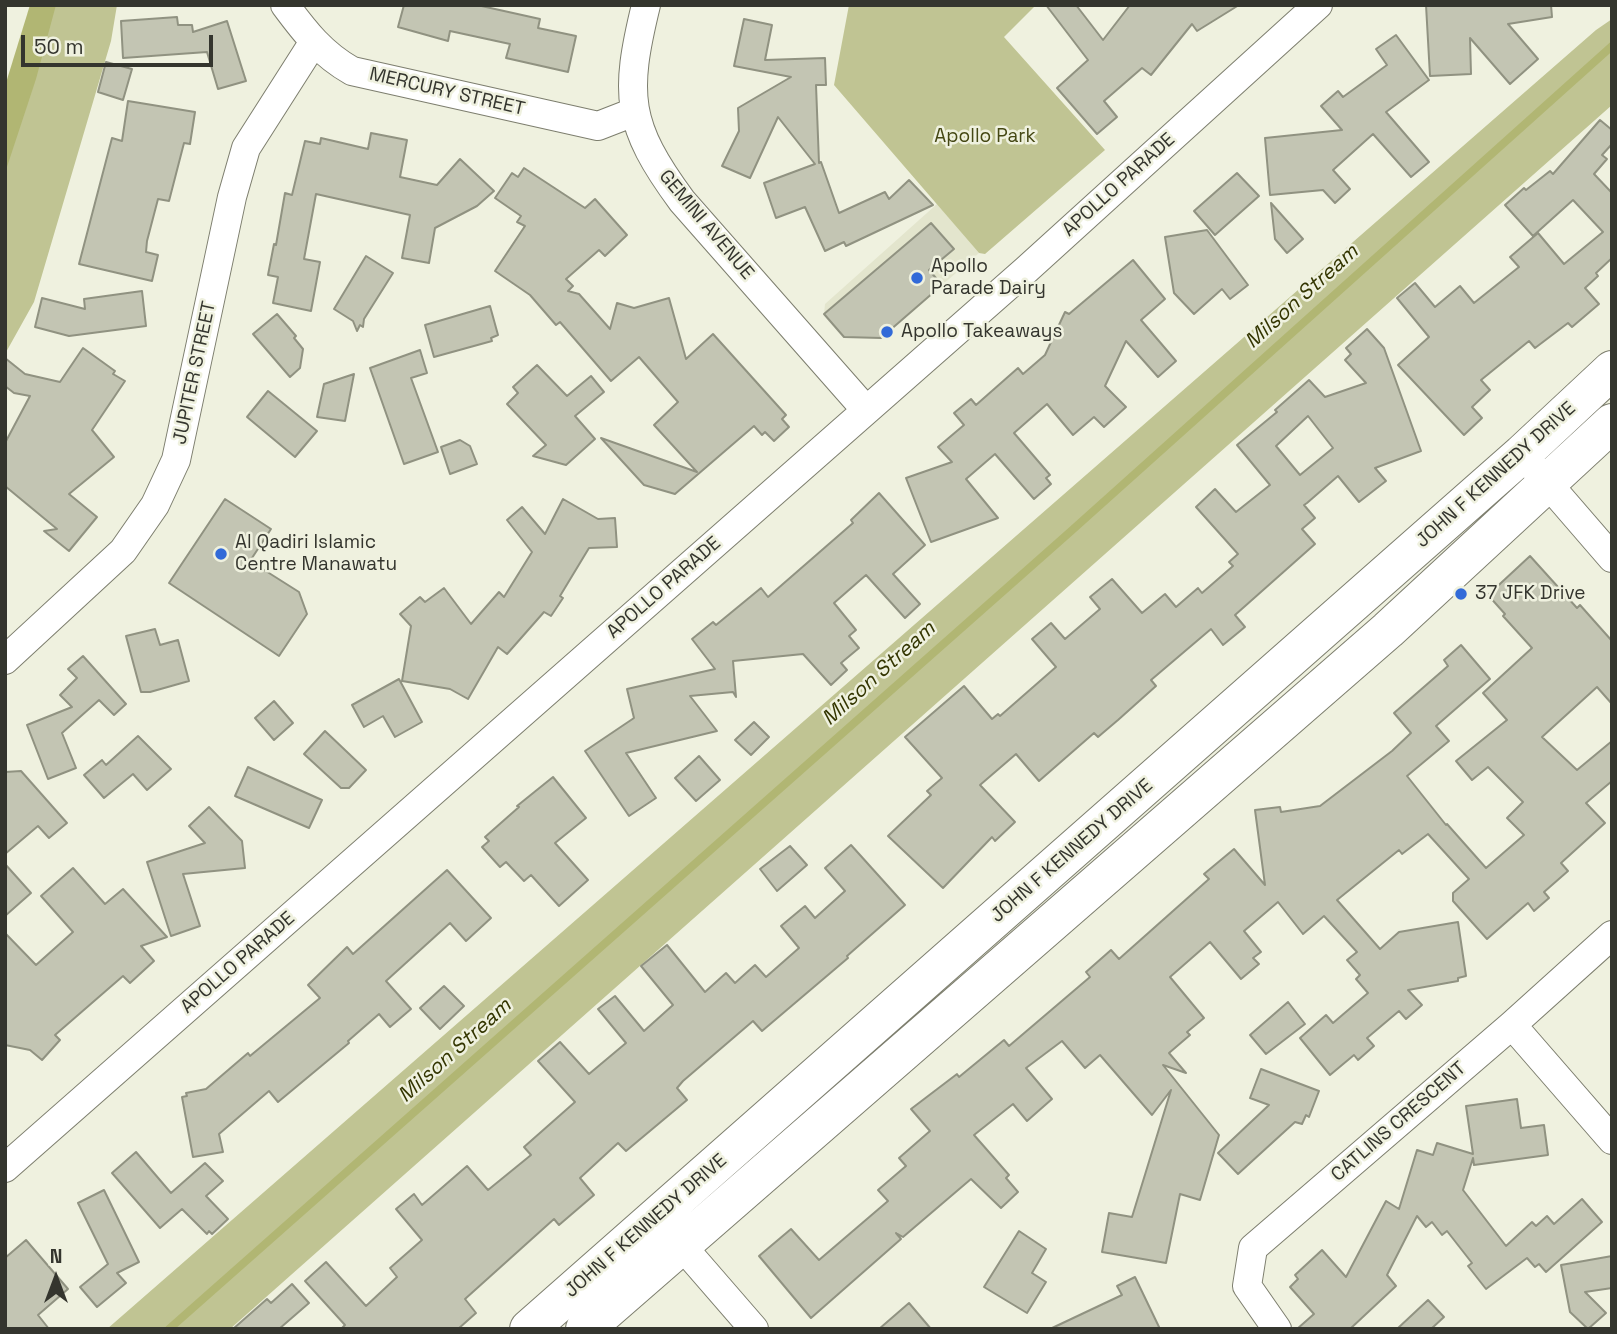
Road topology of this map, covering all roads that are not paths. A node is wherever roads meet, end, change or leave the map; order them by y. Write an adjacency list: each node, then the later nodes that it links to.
1 (285, 5): 4 (street, MERCURY STREET)
2 (646, 5): 5 (street, GEMINI AVENUE)
3 (1318, 5): 7 (street, APOLLO PARADE)
4 (313, 43): 5 (street, MERCURY STREET); 11 (street, JUPITER STREET)
5 (634, 112): 7 (street, GEMINI AVENUE)
6 (1612, 370): 9 (main road, JOHN F KENNEDY DRIVE)
7 (866, 410): 17 (street, APOLLO PARADE)
8 (1612, 423): 9 (main road, JOHN F KENNEDY DRIVE)
9 (1534, 468): 10 (street); 12 (main road, JOHN F KENNEDY DRIVE); 13 (main road, JOHN F KENNEDY DRIVE)
10 (1612, 558)
11 (5, 660)
12 (1094, 832): 13 (main road); 18 (main road, JOHN F KENNEDY DRIVE)
13 (1119, 864): 18 (main road, JOHN F KENNEDY DRIVE)
14 (1612, 935): 15 (street, CATLINS CRESCENT)
15 (1512, 1025): 16 (street); 22 (street, CATLINS CRESCENT)
16 (1612, 1140)
17 (5, 1168)
18 (668, 1231): 19 (main road, JOHN F KENNEDY DRIVE); 20 (main road, JOHN F KENNEDY DRIVE); 21 (street)
19 (529, 1329)
20 (585, 1329)
21 (754, 1329)
22 (1277, 1329)

